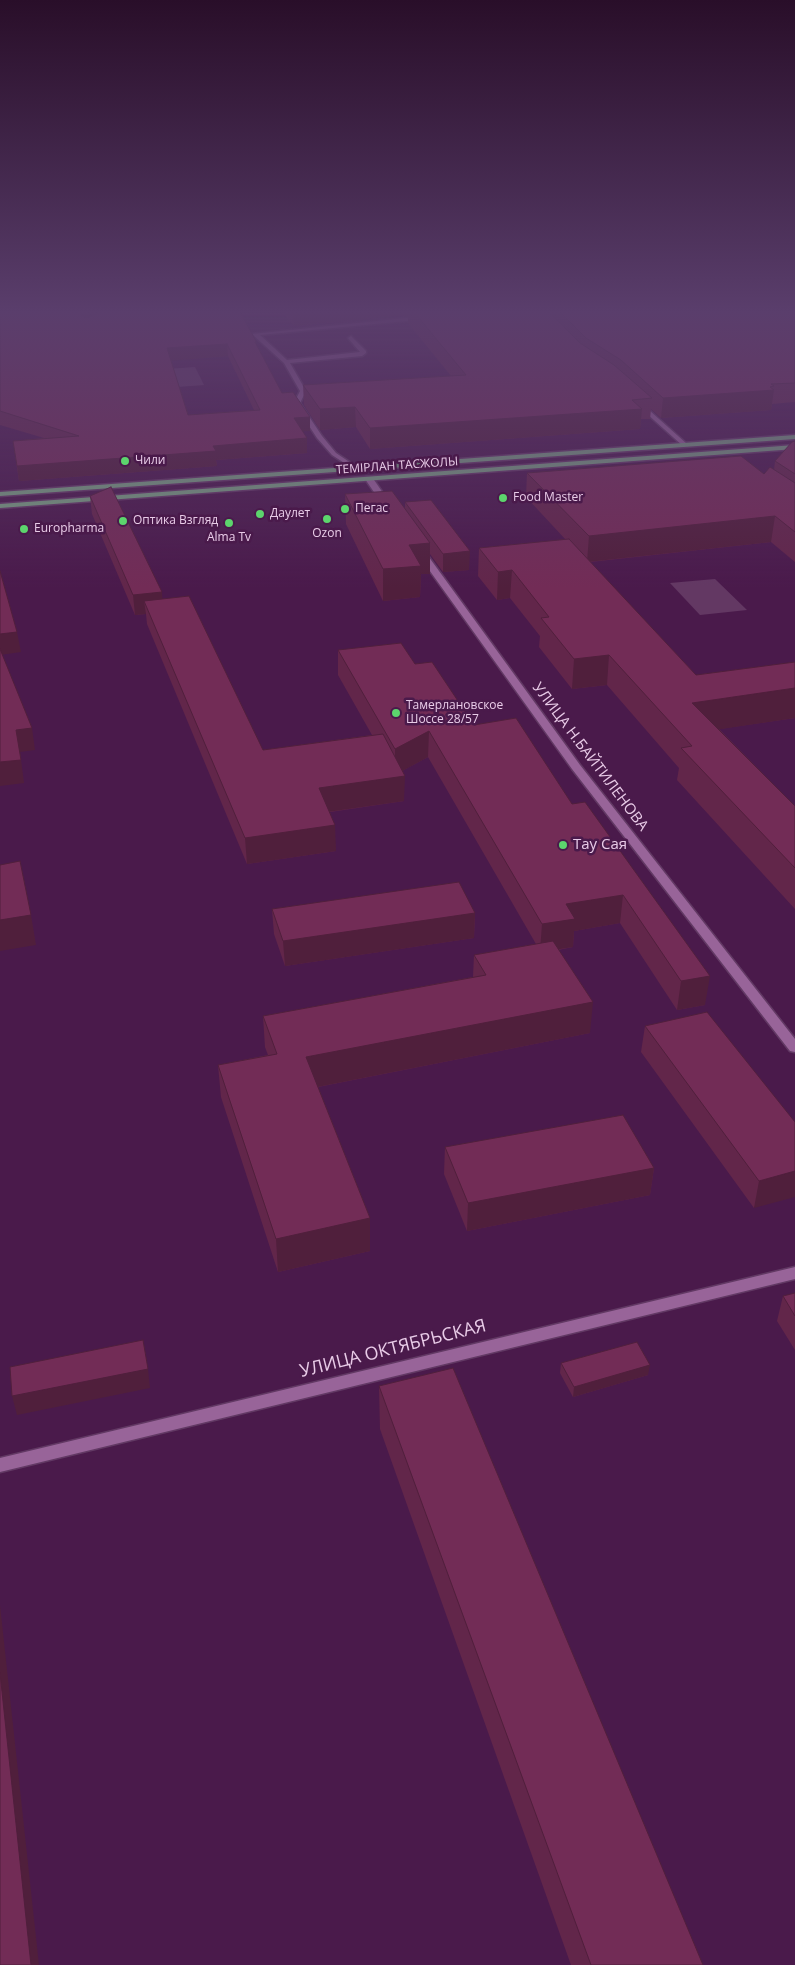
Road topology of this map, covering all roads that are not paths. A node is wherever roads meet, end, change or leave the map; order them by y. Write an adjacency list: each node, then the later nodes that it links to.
1 (297, 404): 8 (street)
2 (639, 404): 4 (street)
3 (795, 437): 4 (main road, ТЕМІРЛАН ТАСЖОЛЫ)
4 (685, 445): 8 (main road, ТЕМІРЛАН ТАСЖОЛЫ)
5 (795, 447): 6 (main road, ТЕМІРЛАН ТАСЖОЛЫ)
6 (715, 453): 7 (street); 9 (main road, ТЕМІРЛАН ТАСЖОЛЫ)
7 (722, 458)
8 (356, 468): 10 (main road, ТЕМІРЛАН ТАСЖОЛЫ)
9 (369, 479): 11 (main road, ТЕМІРЛАН ТАСЖОЛЫ); 12 (street)
10 (0, 494)
11 (0, 506)
12 (396, 517)
13 (413, 541): 14 (street, УЛИЦА Н.БАЙТИЛЕНОВА)
14 (795, 1048)
15 (795, 1273): 16 (street, УЛИЦА ОКТЯБРЬСКАЯ)
16 (0, 1465)

